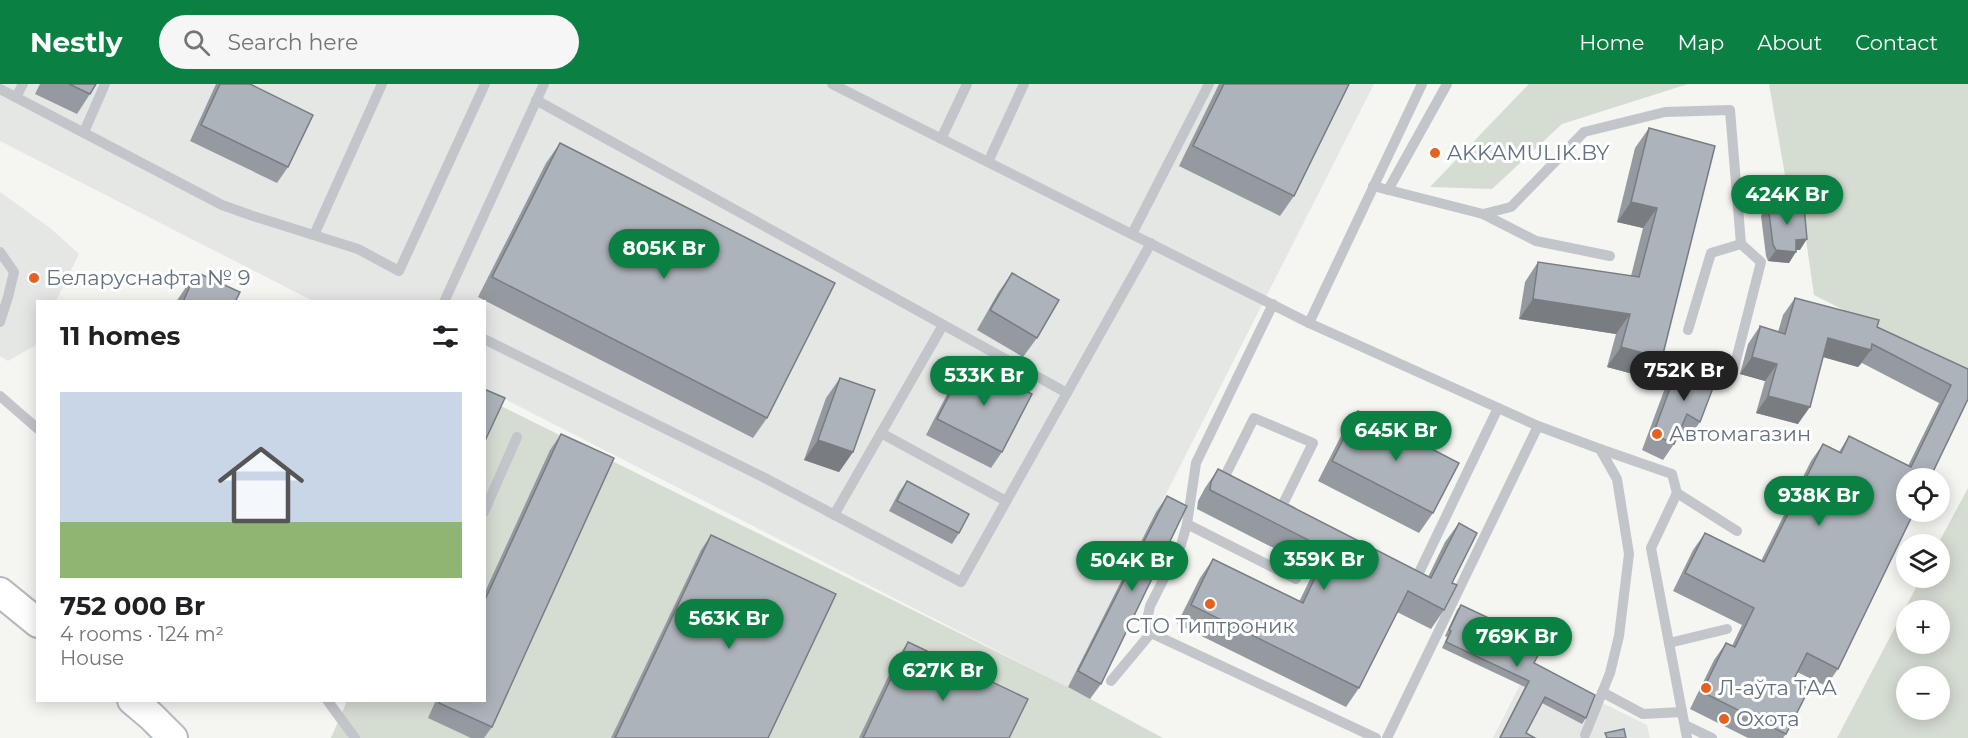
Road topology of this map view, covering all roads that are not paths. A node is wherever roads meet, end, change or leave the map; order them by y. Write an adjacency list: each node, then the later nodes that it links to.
1 (23, 84): 13 (lane)
2 (105, 84): 15 (lane)
3 (382, 84): 22 (lane)
4 (485, 84): 22 (lane)
5 (544, 84): 14 (lane)
6 (832, 84): 16 (lane)
7 (967, 84): 16 (lane)
8 (1024, 84): 17 (lane)
9 (1209, 84): 21 (lane)
10 (1422, 84): 18 (lane)
11 (1447, 84): 19 (lane)
12 (0, 89): 13 (lane)
13 (16, 97): 15 (lane)
14 (536, 100): 27 (lane); 31 (lane)
15 (84, 132): 22 (lane)
16 (941, 139): 17 (lane)
17 (988, 162): 21 (lane)
18 (1373, 186): 19 (lane); 30 (lane)
19 (1388, 190): 20 (lane)
20 (1483, 214): 24 (lane); 26 (lane)
21 (1132, 234): 23 (lane)
22 (314, 235)
23 (1150, 243): 28 (lane); 35 (lane)
24 (1741, 244): 32 (lane); 34 (lane)
25 (0, 252): 29 (lane)
26 (1610, 256)
27 (445, 300)
28 (1273, 304): 30 (lane); 49 (lane)
29 (0, 322)
30 (1309, 323): 37 (lane)
31 (944, 325): 35 (lane); 40 (lane)
32 (1688, 330)
33 (486, 340): 47 (lane)
34 (1732, 376)
35 (1067, 393): 45 (lane)
36 (0, 396): 39 (lane)
37 (1498, 408): 38 (lane); 51 (lane)
38 (1538, 426): 42 (lane); 68 (lane)
39 (36, 427)
40 (881, 433): 45 (lane); 47 (lane)
41 (517, 437): 46 (lane)
42 (1600, 449): 44 (lane); 59 (lane)
43 (1243, 487): 48 (lane)
44 (1677, 493): 50 (lane); 57 (lane)
45 (1006, 501): 47 (lane)
46 (486, 507)
47 (834, 515)
48 (1303, 518)
49 (1187, 524): 52 (lane); 56 (lane)
50 (1737, 531)
51 (1405, 575)
52 (1296, 579)
53 (0, 592): 54 (main road)
54 (36, 621)
55 (1727, 629): 57 (lane)
56 (1151, 633): 58 (lane); 67 (lane)
57 (1669, 643): 62 (lane)
58 (1111, 681)
59 (1602, 693): 62 (lane); 64 (lane)
60 (134, 702): 65 (main road)
61 (328, 702): 66 (lane)
62 (1682, 712): 63 (lane)
63 (1684, 725): 69 (lane); 70 (lane)
64 (1585, 735)
65 (173, 738)
66 (355, 738)
67 (1376, 738)
68 (1387, 738)
69 (1687, 738)
70 (1712, 738)

